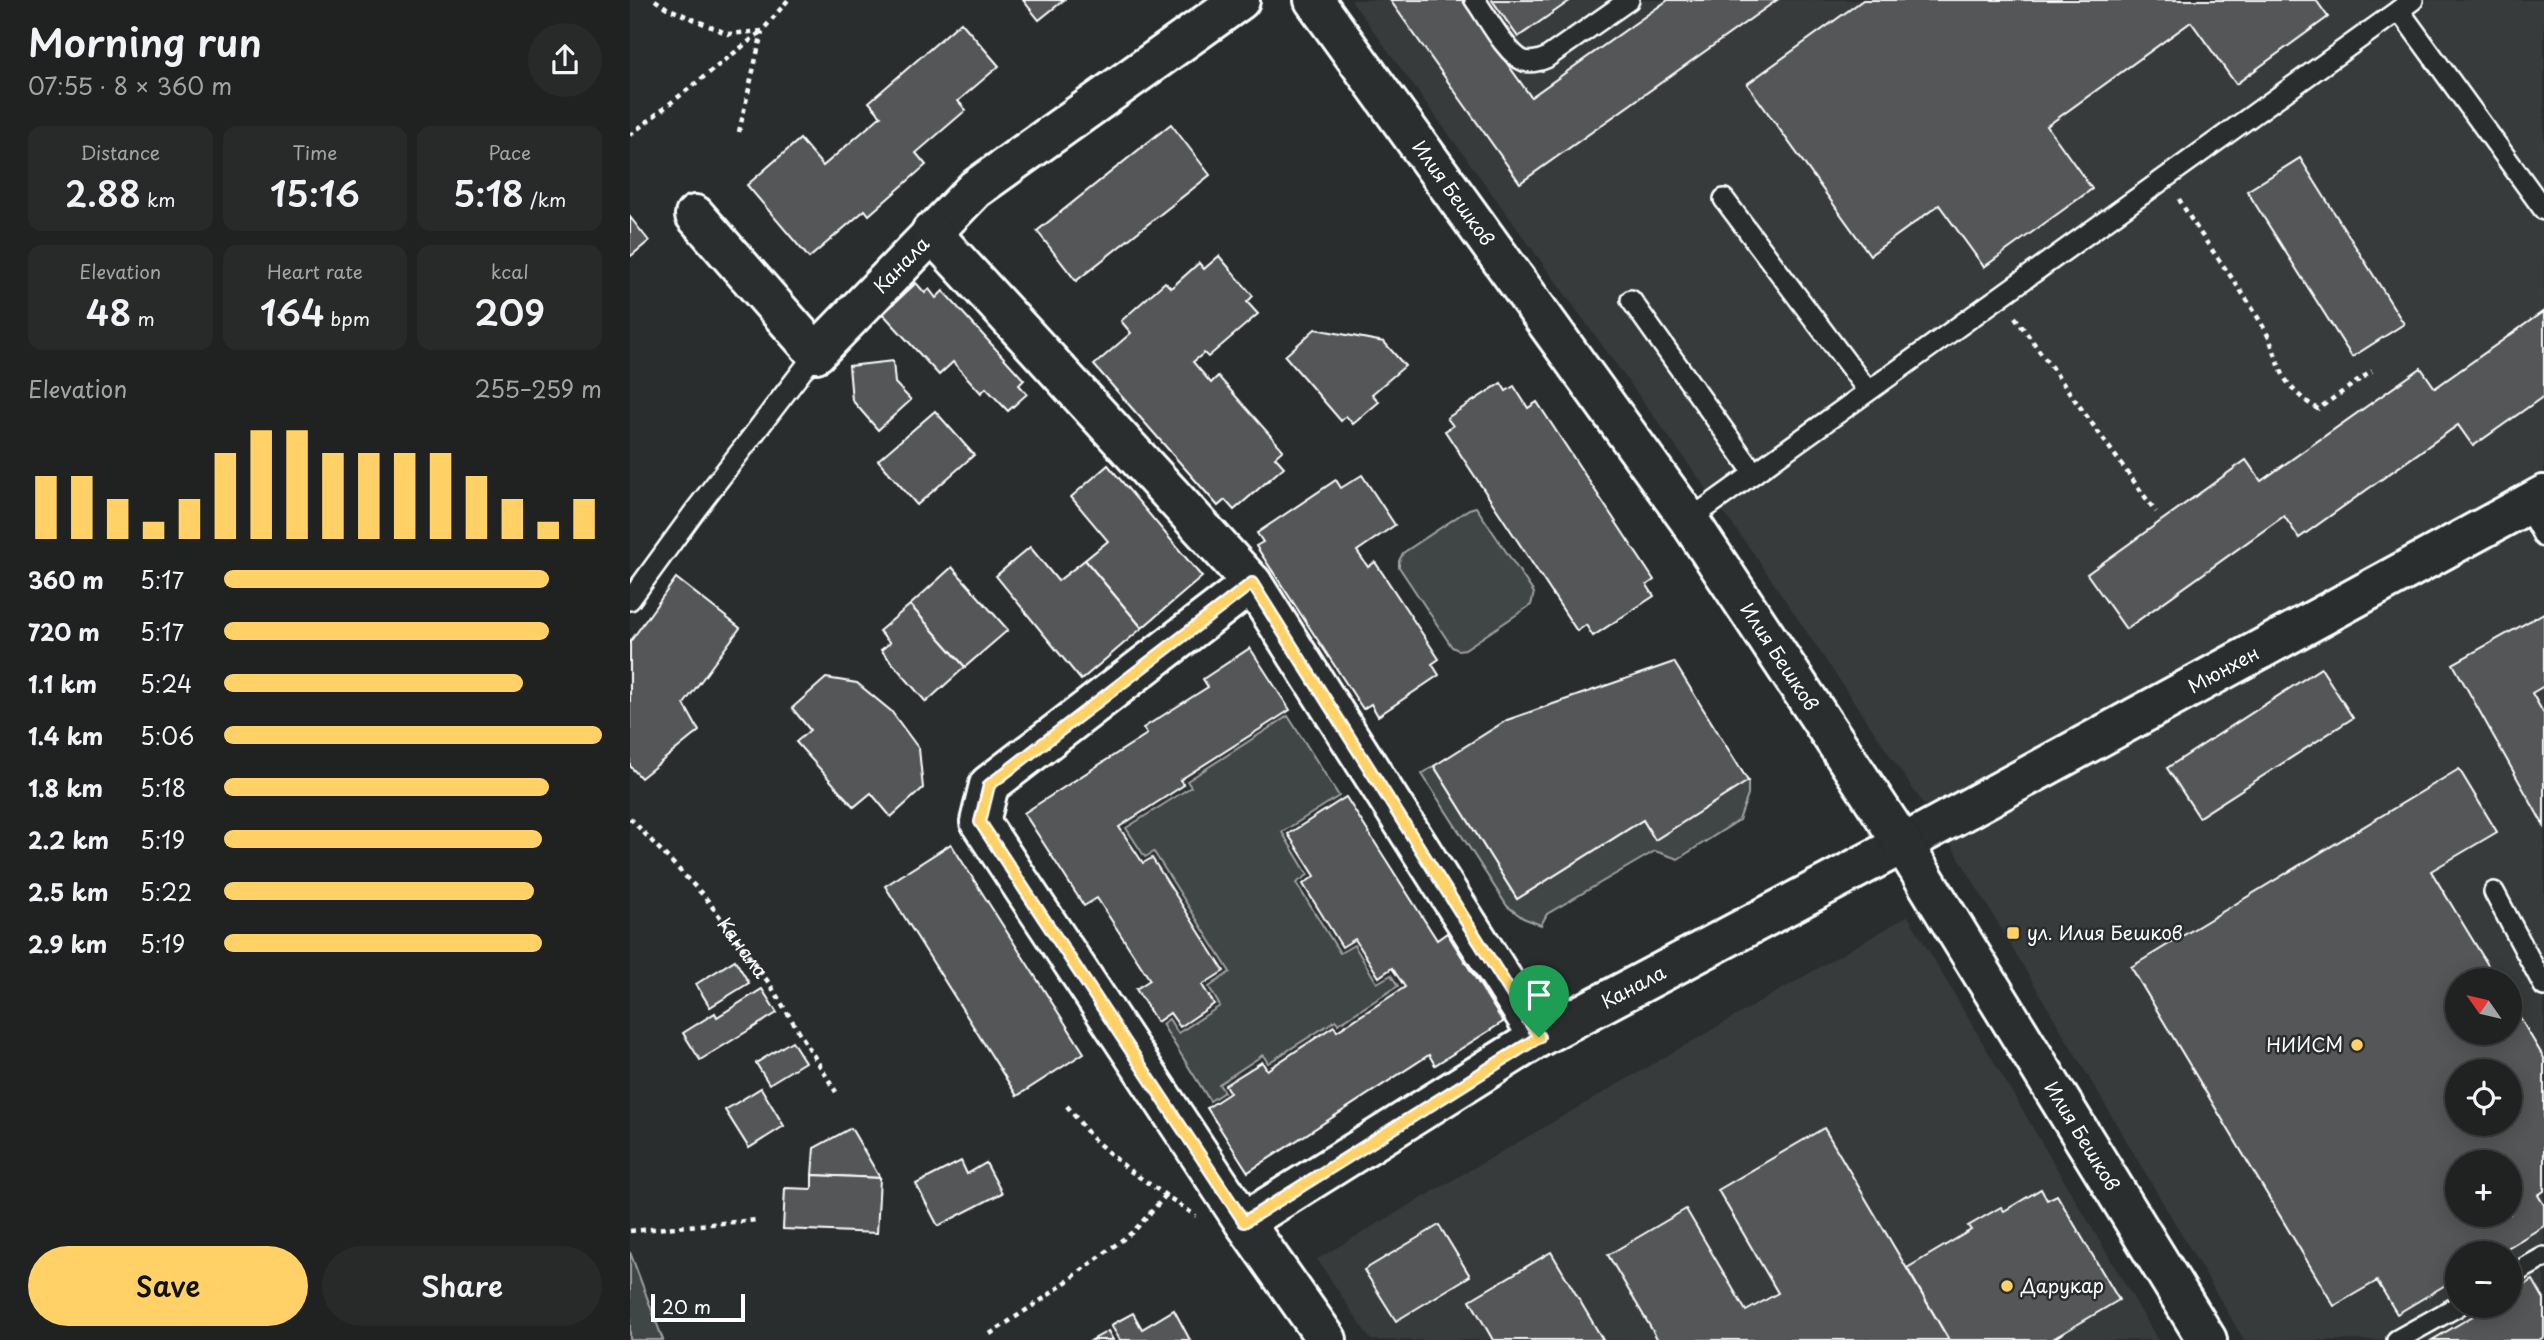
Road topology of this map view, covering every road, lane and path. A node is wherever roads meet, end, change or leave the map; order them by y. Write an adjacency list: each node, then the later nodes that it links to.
1 (655, 0): 8 (path)
2 (788, 0): 8 (path)
3 (1240, 0): 15 (street, Канала)
4 (1314, 0): 24 (street, Илия Бешков)
5 (1475, 0): 6 (lane)
6 (1629, 0)
7 (2406, 5): 11 (lane); 13 (lane)
8 (762, 31): 9 (path); 10 (path)
9 (739, 132)
10 (630, 135)
11 (2167, 177): 16 (lane); 19 (path)
12 (1724, 199): 20 (lane)
13 (2544, 210)
14 (695, 215): 18 (street)
15 (931, 232): 18 (street, Канала); 25 (street)
16 (2000, 296): 20 (lane); 22 (path)
17 (1631, 300): 21 (lane)
18 (816, 354): 26 (lane, Канала)
19 (2372, 371)
20 (1868, 391): 21 (lane)
21 (1754, 473): 24 (lane)
22 (2156, 512)
23 (2538, 512): 28 (street, Мюнхен)
24 (1689, 520): 28 (street, Илия Бешков)
25 (1252, 583): 31 (street); 37 (street)
26 (630, 600)
27 (630, 818): 32 (path, Канала)
28 (1903, 844): 31 (street, Канала); 44 (street, Илия Бешков)
29 (2494, 892): 30 (lane)
30 (2544, 986)
31 (1539, 1037): 37 (street, Канала)
32 (836, 1092)
33 (1067, 1106): 34 (path)
34 (1166, 1195): 35 (path); 42 (path)
35 (1198, 1217)
36 (757, 1220): 38 (path)
37 (1244, 1222): 43 (street)
38 (630, 1231)
39 (2544, 1257): 40 (lane)
40 (2522, 1269)
41 (2445, 1313): 45 (lane)
42 (990, 1334)
43 (1327, 1340)
44 (2207, 1340)
45 (2397, 1340)

